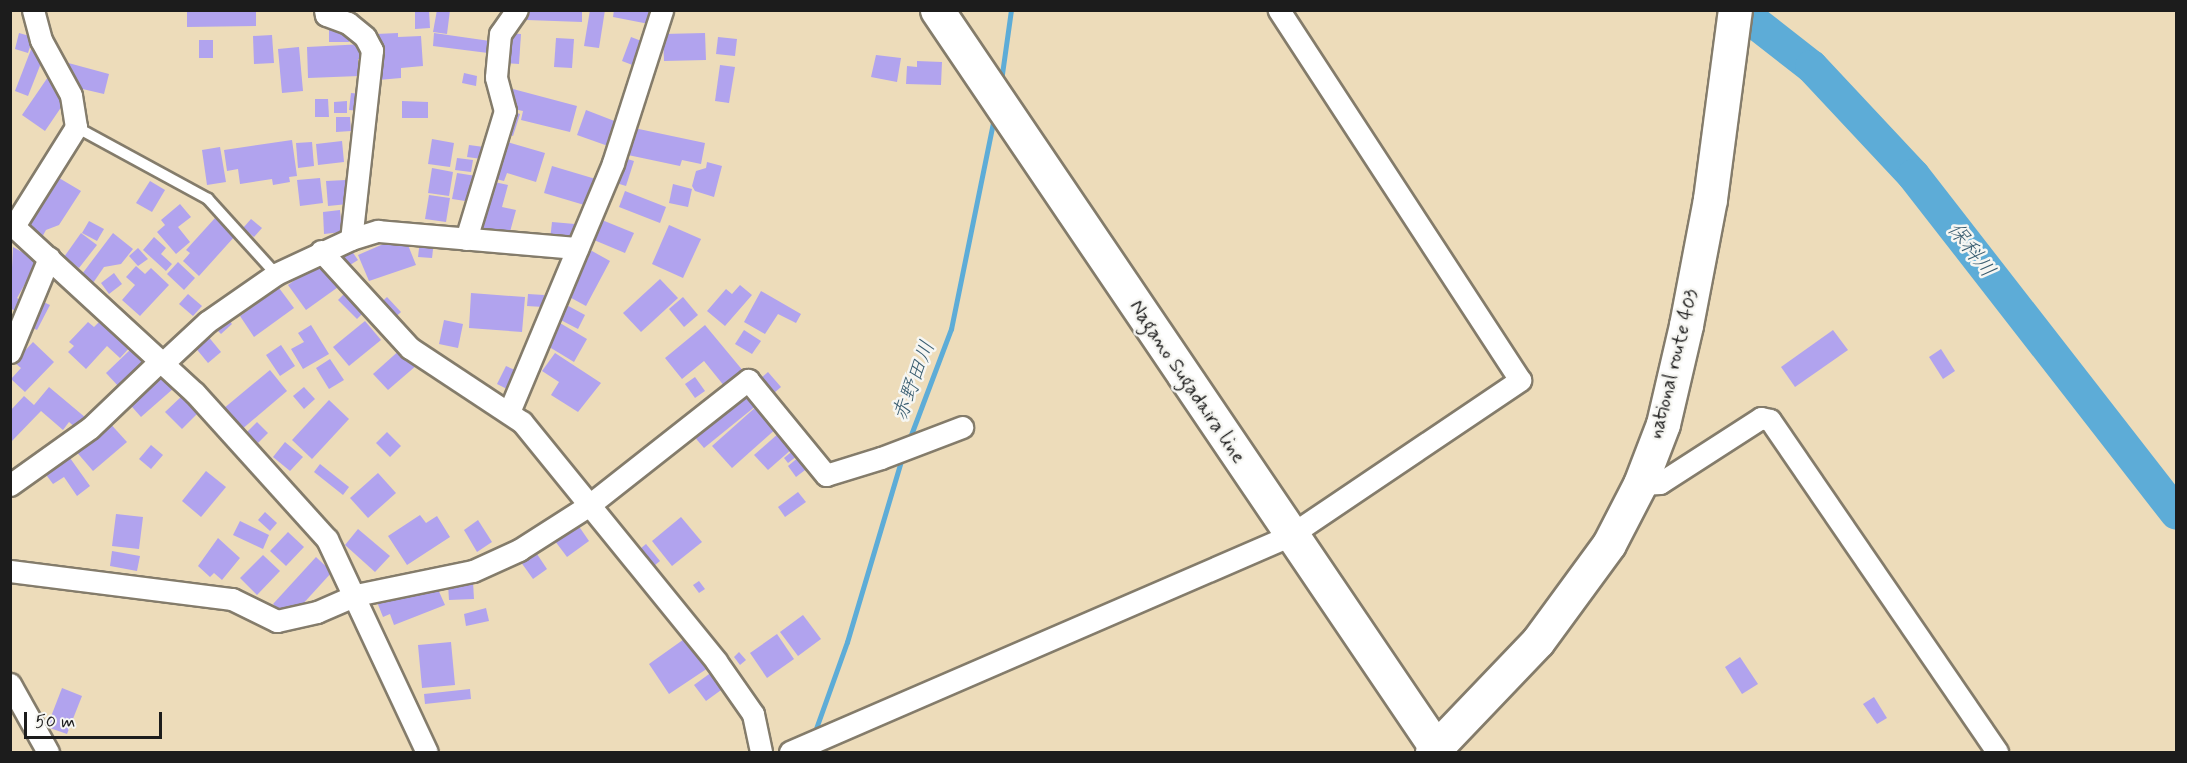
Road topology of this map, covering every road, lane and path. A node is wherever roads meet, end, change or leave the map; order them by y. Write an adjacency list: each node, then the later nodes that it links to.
1 (33, 10): 8 (street)
2 (325, 10): 10 (street)
3 (517, 10): 11 (street)
4 (662, 10): 12 (street)
5 (937, 10): 23 (main road, Nagano Sugadaira line)
6 (1279, 10): 23 (street)
7 (1733, 20): 20 (main road, national route 403)
8 (76, 127): 9 (street); 15 (lane)
9 (12, 224): 14 (street)
10 (351, 239): 11 (street); 13 (street)
11 (466, 239): 12 (street)
12 (577, 248): 18 (street)
13 (321, 251): 15 (street); 18 (street)
14 (49, 258): 16 (street); 17 (street)
15 (276, 274): 17 (street)
16 (10, 352)
17 (161, 362): 21 (street); 25 (street)
18 (509, 412): 22 (street)
19 (962, 427): 22 (street)
20 (1640, 484): 28 (main road, national route 403); 32 (street)
21 (10, 485)
22 (588, 506): 25 (street); 31 (street)
23 (1289, 536): 27 (street); 28 (main road, Nagano Sugadaira line)
24 (10, 571): 25 (street)
25 (356, 595): 30 (street)
26 (10, 684): 29 (street)
27 (793, 751)
28 (1436, 751)
29 (48, 753)
30 (427, 753)
31 (761, 753)
32 (1997, 753)

